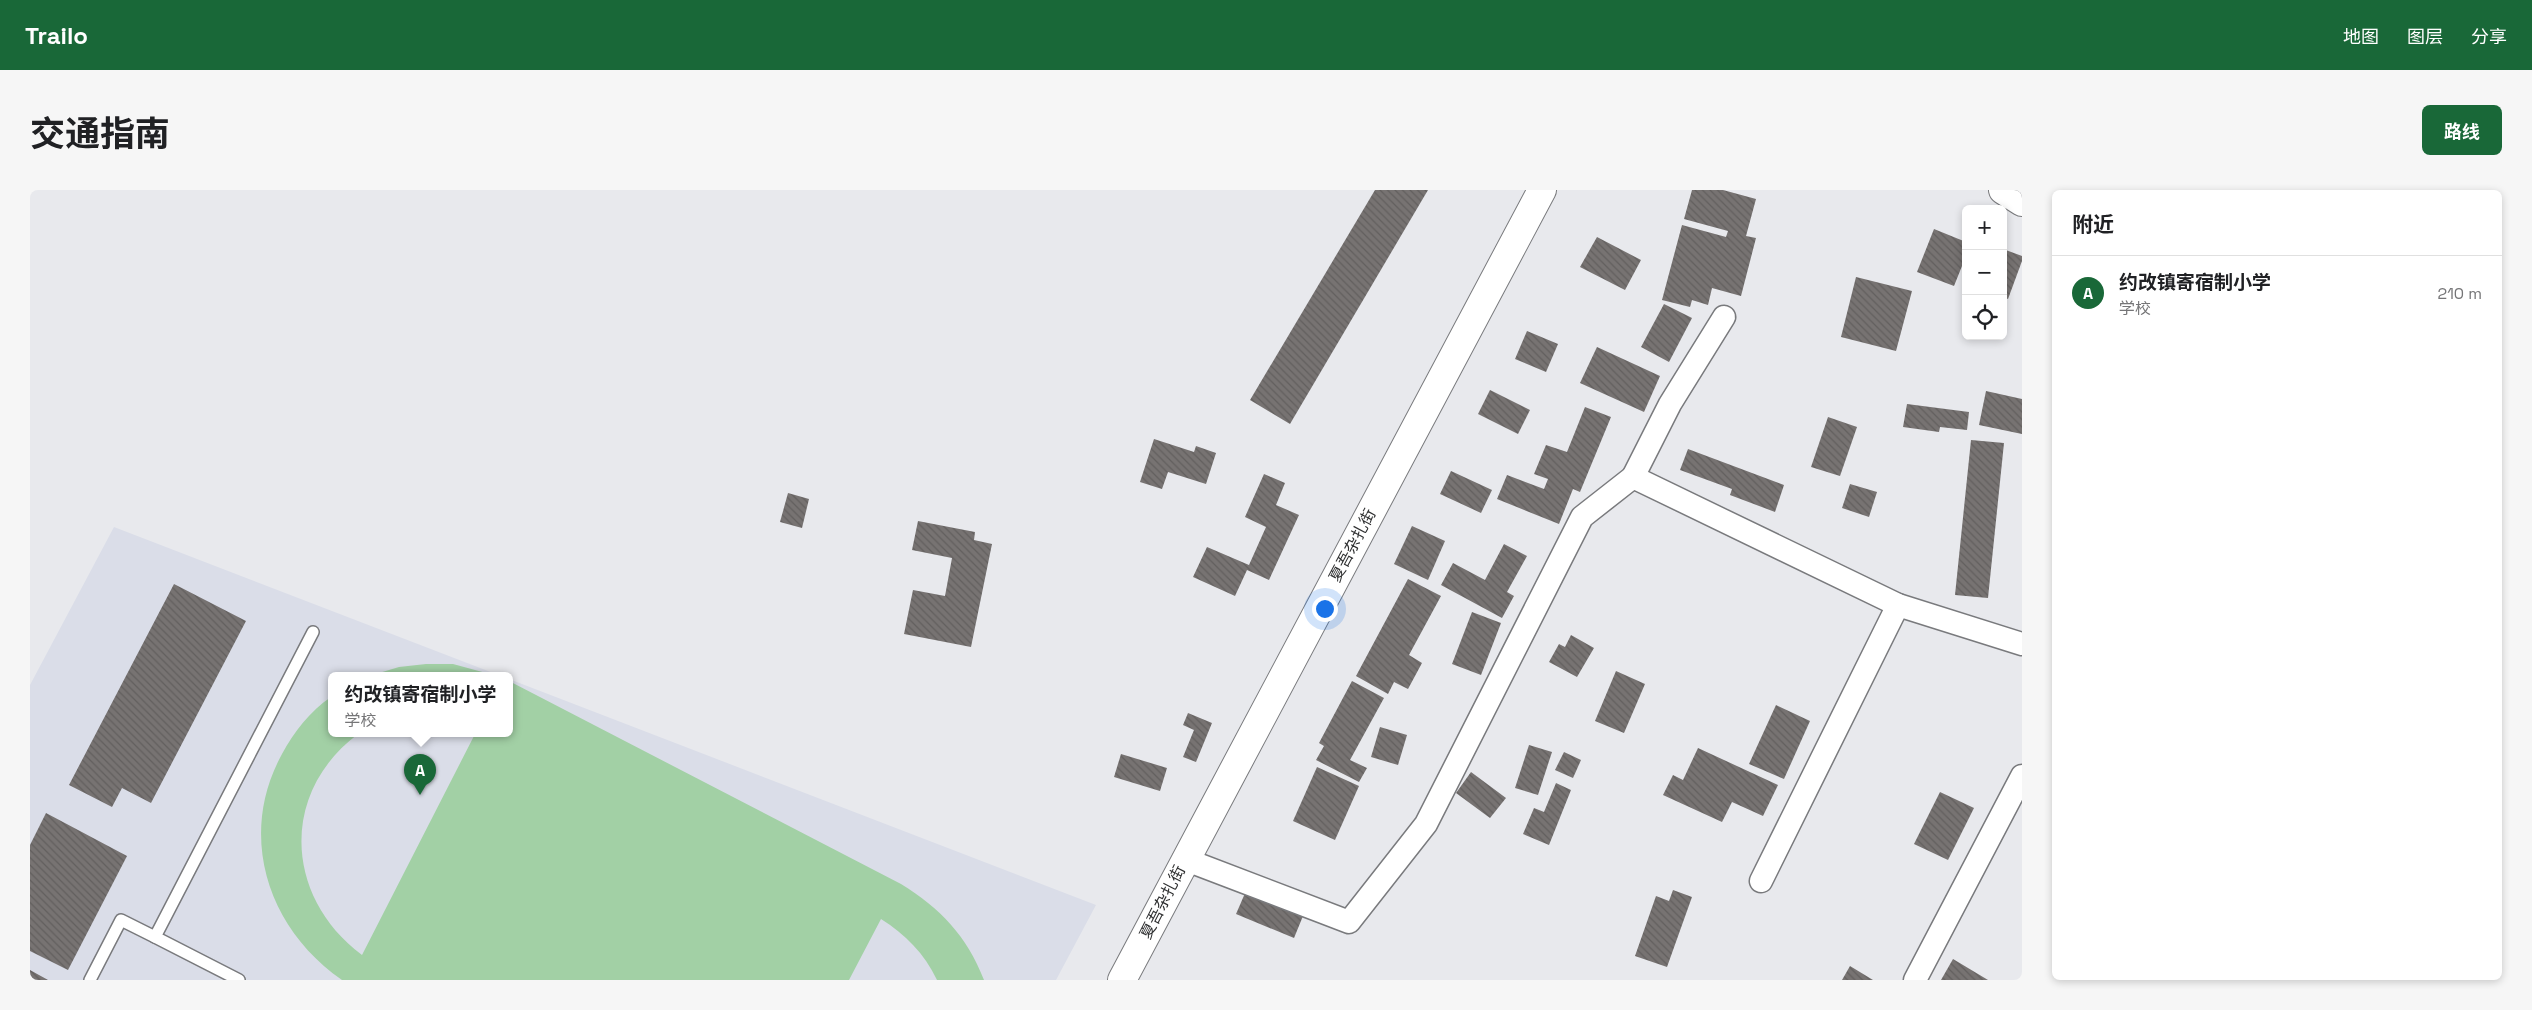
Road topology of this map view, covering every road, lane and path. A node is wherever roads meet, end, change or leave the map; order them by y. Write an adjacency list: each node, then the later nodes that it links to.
1 (1542, 190): 10 (main road, 夏吾杂扎街)
2 (2003, 190): 3 (main road)
3 (2022, 202)
4 (1724, 317): 5 (street)
5 (1633, 477): 6 (street); 10 (street)
6 (1898, 605): 8 (street); 11 (street)
7 (313, 632): 12 (lane)
8 (2022, 644)
9 (2022, 776): 16 (street)
10 (1184, 859): 15 (main road, 夏吾杂扎街)
11 (1761, 881)
12 (155, 938): 13 (lane); 14 (lane)
13 (90, 980)
14 (239, 980)
15 (1122, 980)
16 (1915, 980)

